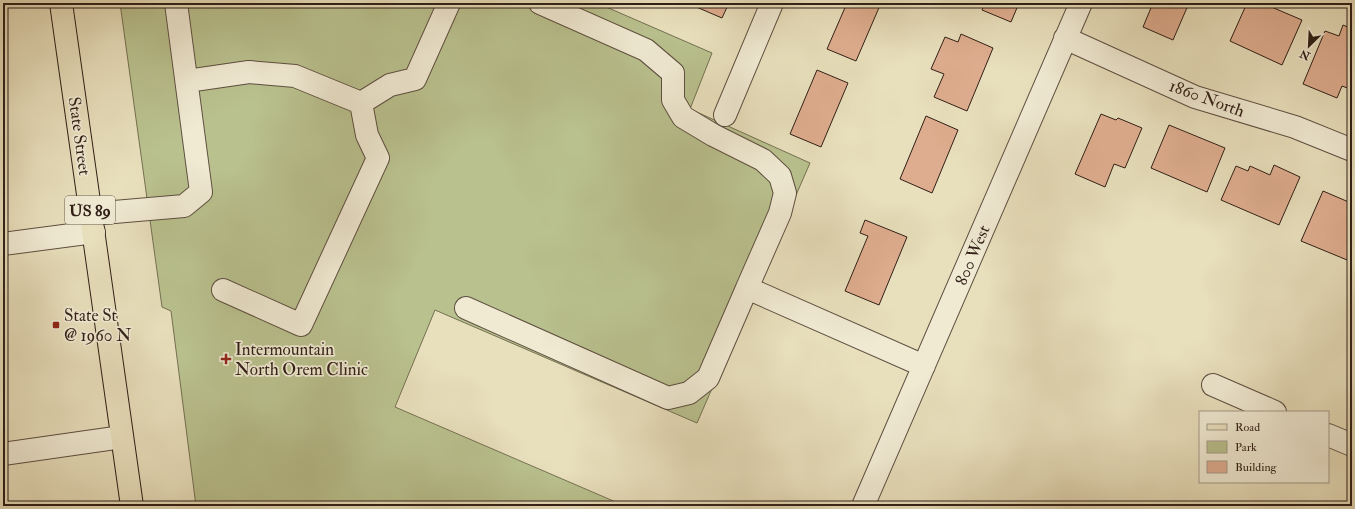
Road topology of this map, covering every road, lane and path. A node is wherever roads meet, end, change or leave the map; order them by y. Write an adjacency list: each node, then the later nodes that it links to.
1 (61, 3): 12 (main road, State Street / US 89)
2 (176, 3): 8 (street)
3 (449, 3): 9 (street)
4 (540, 3): 14 (street)
5 (772, 3): 10 (street)
6 (1080, 3): 7 (street, 800 West)
7 (1066, 38): 11 (street, 1860 North); 17 (street, 800 West)
8 (187, 81): 9 (street); 12 (street)
9 (361, 104): 15 (street)
10 (725, 115)
11 (1352, 150)
12 (92, 223): 13 (street); 21 (main road, State Street / US 89)
13 (3, 244)
14 (746, 288): 16 (street); 17 (street)
15 (223, 290)
16 (466, 308)
17 (924, 366): 25 (street, 800 West)
18 (1213, 385): 19 (street)
19 (1273, 411)
20 (1329, 435): 22 (street)
21 (122, 437): 23 (street); 24 (main road, State Street / US 89)
22 (1352, 445)
23 (3, 454)
24 (132, 506)
25 (863, 506)

